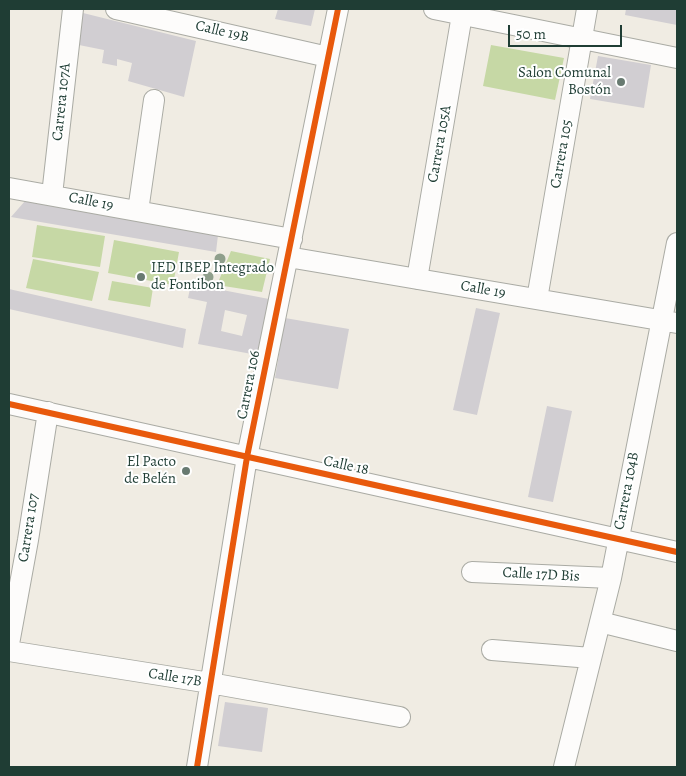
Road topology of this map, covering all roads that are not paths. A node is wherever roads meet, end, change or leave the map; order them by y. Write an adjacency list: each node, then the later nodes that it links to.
1 (73, 9): 13 (street, Carrera 107A)
2 (116, 9): 7 (street, Calle 19B)
3 (338, 9): 9 (street, Carrera 106)
4 (434, 9): 6 (street)
5 (587, 9): 8 (street, Carrera 105)
6 (462, 12): 8 (street); 17 (street, Carrera 105A)
7 (172, 15): 9 (street, Calle 19B)
8 (582, 39): 10 (street); 18 (street, Carrera 105)
9 (328, 56): 16 (street, Carrera 106)
10 (677, 58)
11 (154, 100): 14 (street)
12 (9, 188): 13 (street, Calle 19)
13 (52, 195): 14 (street, Calle 19)
14 (138, 211): 16 (street, Calle 19)
15 (677, 242): 19 (street, Carrera 104B)
16 (290, 248): 17 (street, Calle 19); 22 (street, Carrera 106)
17 (417, 279): 18 (street, Calle 19)
18 (537, 299): 19 (street, Calle 19)
19 (669, 322): 23 (street, Carrera 104B)
20 (9, 404): 21 (street, Calle 18)
21 (48, 412): 22 (street, Calle 18); 29 (street, Carrera 107)
22 (248, 458): 23 (street, Calle 18); 33 (street, Carrera 106)
23 (618, 538): 24 (street, Calle 18); 26 (street, Carrera 104B)
24 (677, 552)
25 (472, 572): 26 (street, Calle 17D Bis)
26 (610, 578): 27 (street, Carrera 104B)
27 (600, 622): 28 (street); 32 (street, Carrera 104B)
28 (677, 640)
29 (9, 644)
30 (492, 650): 32 (street)
31 (9, 651): 33 (street, Calle 17B)
32 (590, 658): 36 (street, Carrera 104B)
33 (210, 684): 34 (street, Calle 17B); 35 (street, Carrera 106)
34 (400, 717)
35 (197, 767)
36 (564, 767)

